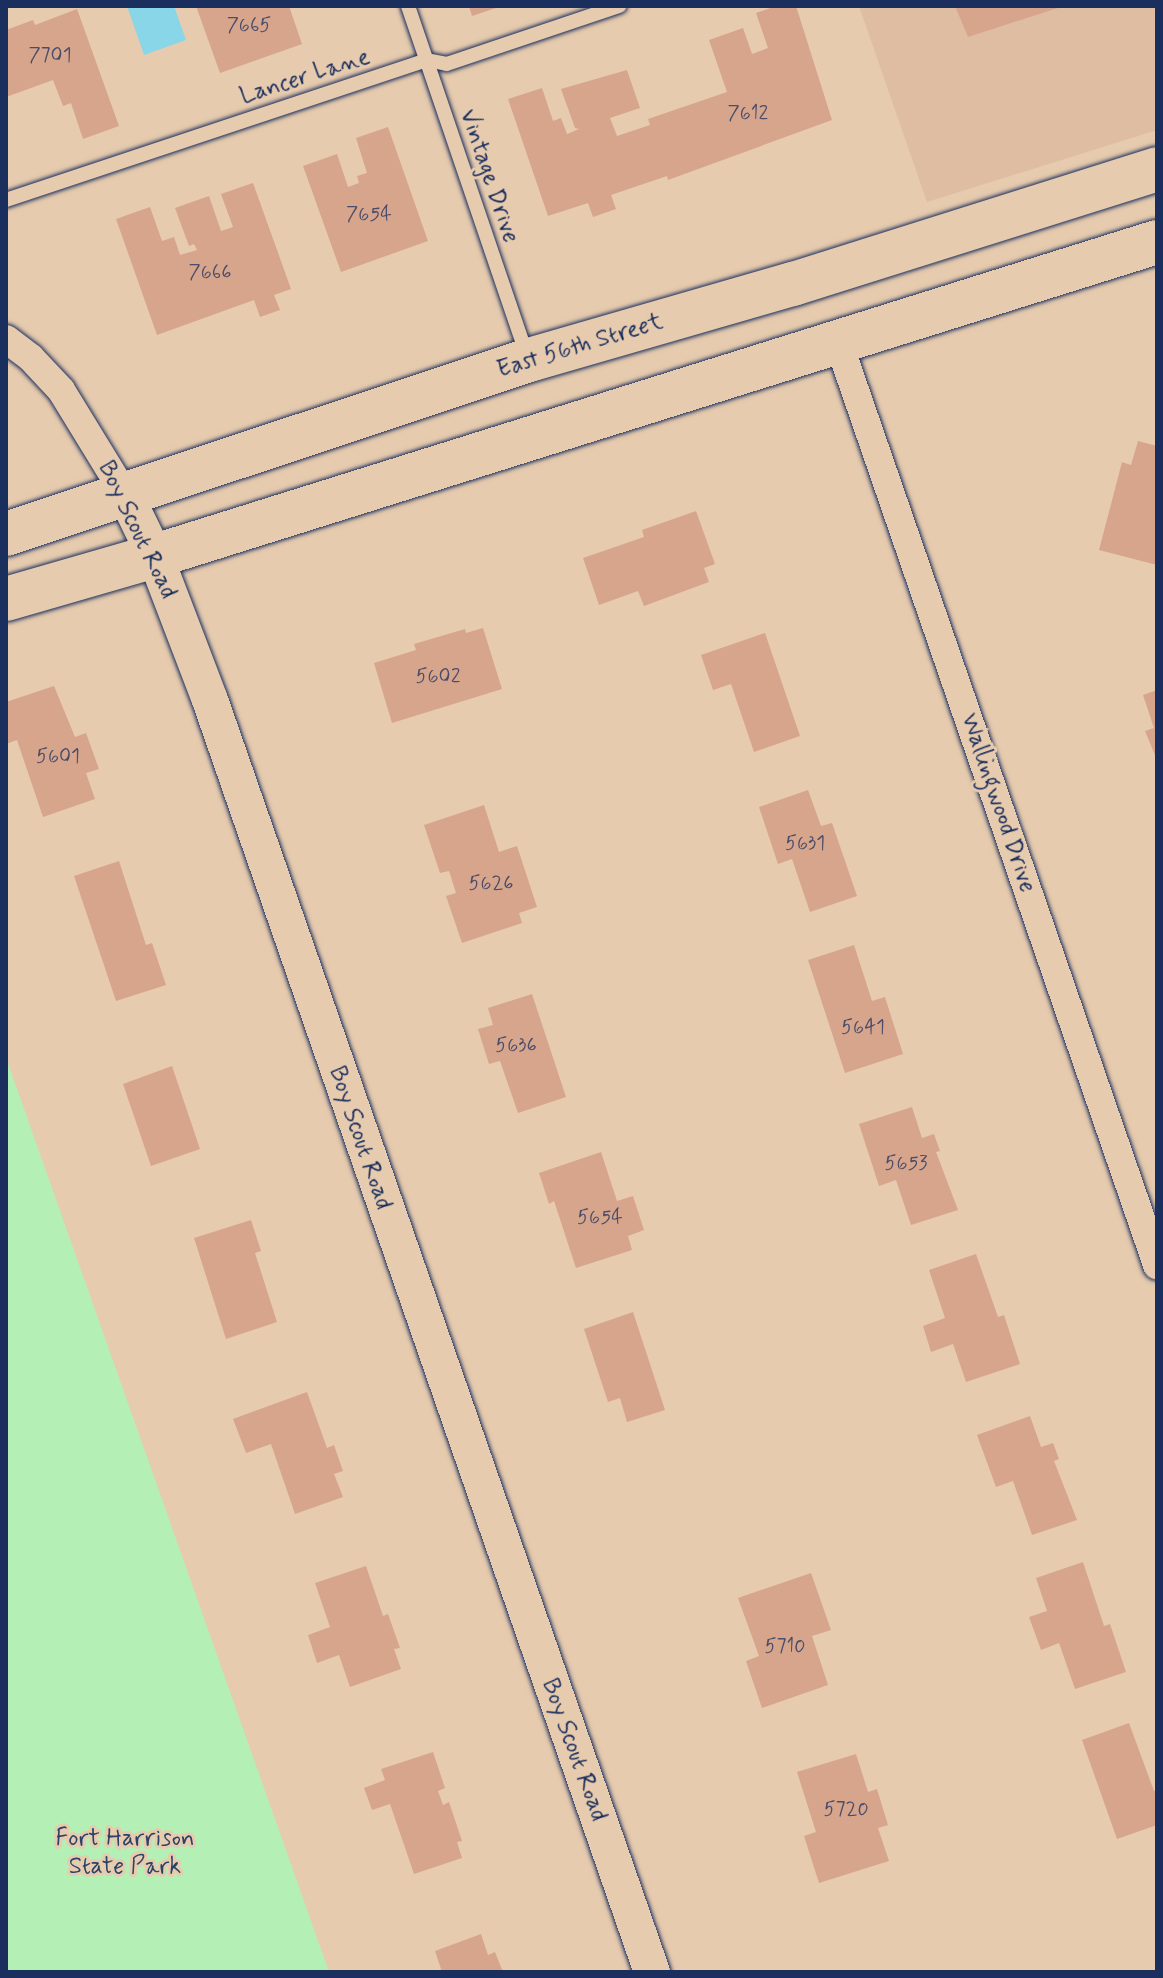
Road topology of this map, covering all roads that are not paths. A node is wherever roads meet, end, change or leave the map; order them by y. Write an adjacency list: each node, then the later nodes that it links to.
1 (408, 6): 3 (lane, Vintage Drive)
2 (619, 6): 3 (lane, Lancer Lane)
3 (427, 60): 5 (lane, Lancer Lane); 9 (lane, Vintage Drive)
4 (1157, 169): 9 (main road, East 56th Street)
5 (6, 200)
6 (1157, 242): 8 (main road)
7 (6, 339): 10 (street, Boy Scout Road)
8 (838, 341): 12 (main road); 14 (street, Wallingwood Drive)
9 (529, 360): 10 (main road, East 56th Street)
10 (126, 496): 11 (main road, East 56th Street); 12 (street, Boy Scout Road)
11 (6, 534)
12 (155, 556): 13 (main road); 15 (street, Boy Scout Road)
13 (6, 599)
14 (1157, 1265)
15 (652, 1972)

